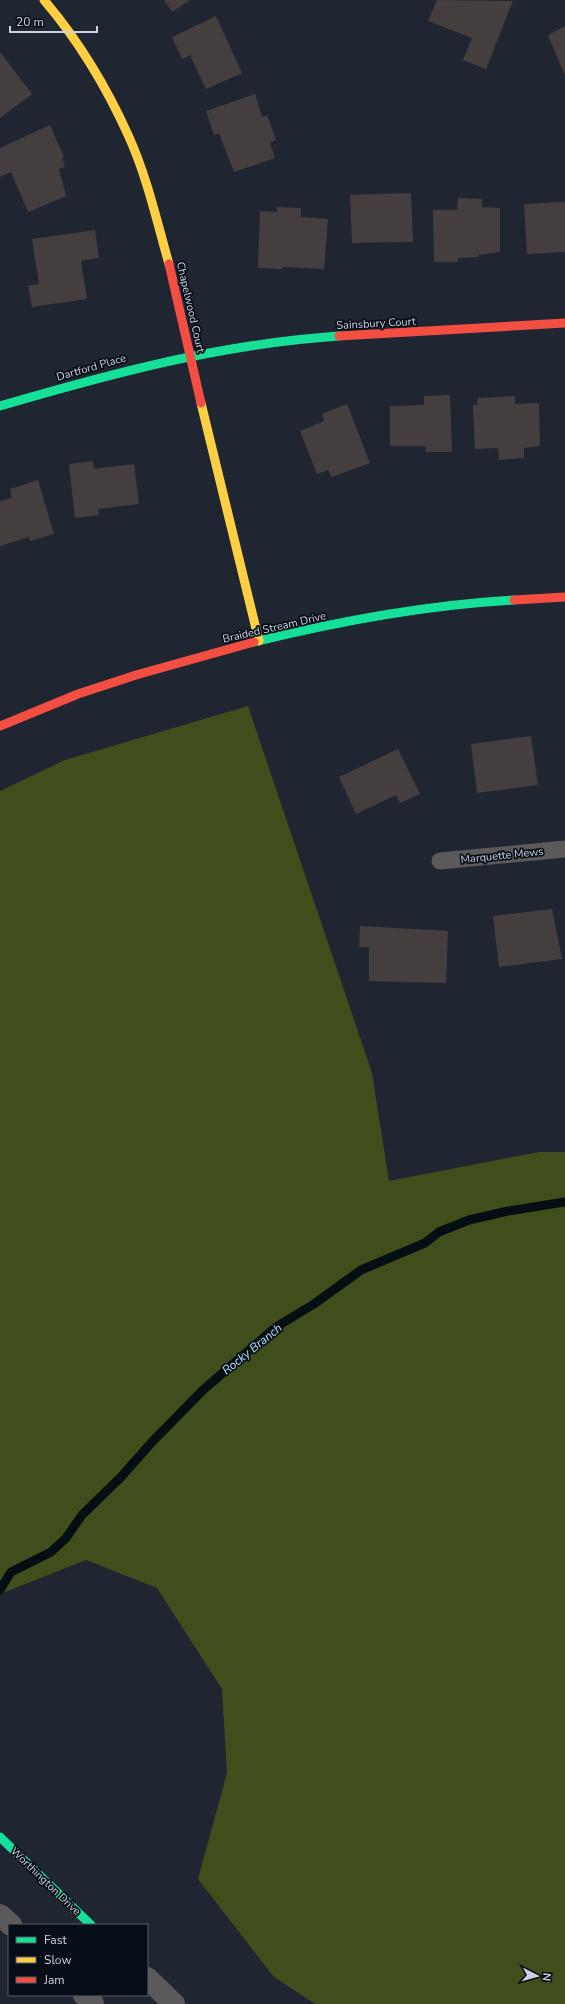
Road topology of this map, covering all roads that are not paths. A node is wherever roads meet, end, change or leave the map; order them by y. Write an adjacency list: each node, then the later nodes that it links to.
1 (44, 0): 3 (street, Chapelwood Court)
2 (565, 323): 3 (street, Sainsbury Court)
3 (190, 354): 4 (street, Dartford Place); 6 (street, Chapelwood Court)
4 (0, 406)
5 (565, 597): 6 (street, Braided Stream Drive)
6 (259, 641): 7 (street, Braided Stream Drive)
7 (0, 726)
8 (565, 849): 9 (lane, Marquette Mews)
9 (440, 861)
10 (0, 1838): 13 (street, Worthington Drive)
11 (0, 1915): 12 (street)
12 (10, 1924)
13 (90, 1924)
14 (148, 1979): 17 (street)
15 (85, 1996): 16 (street)
16 (93, 2004)
17 (174, 2004)

